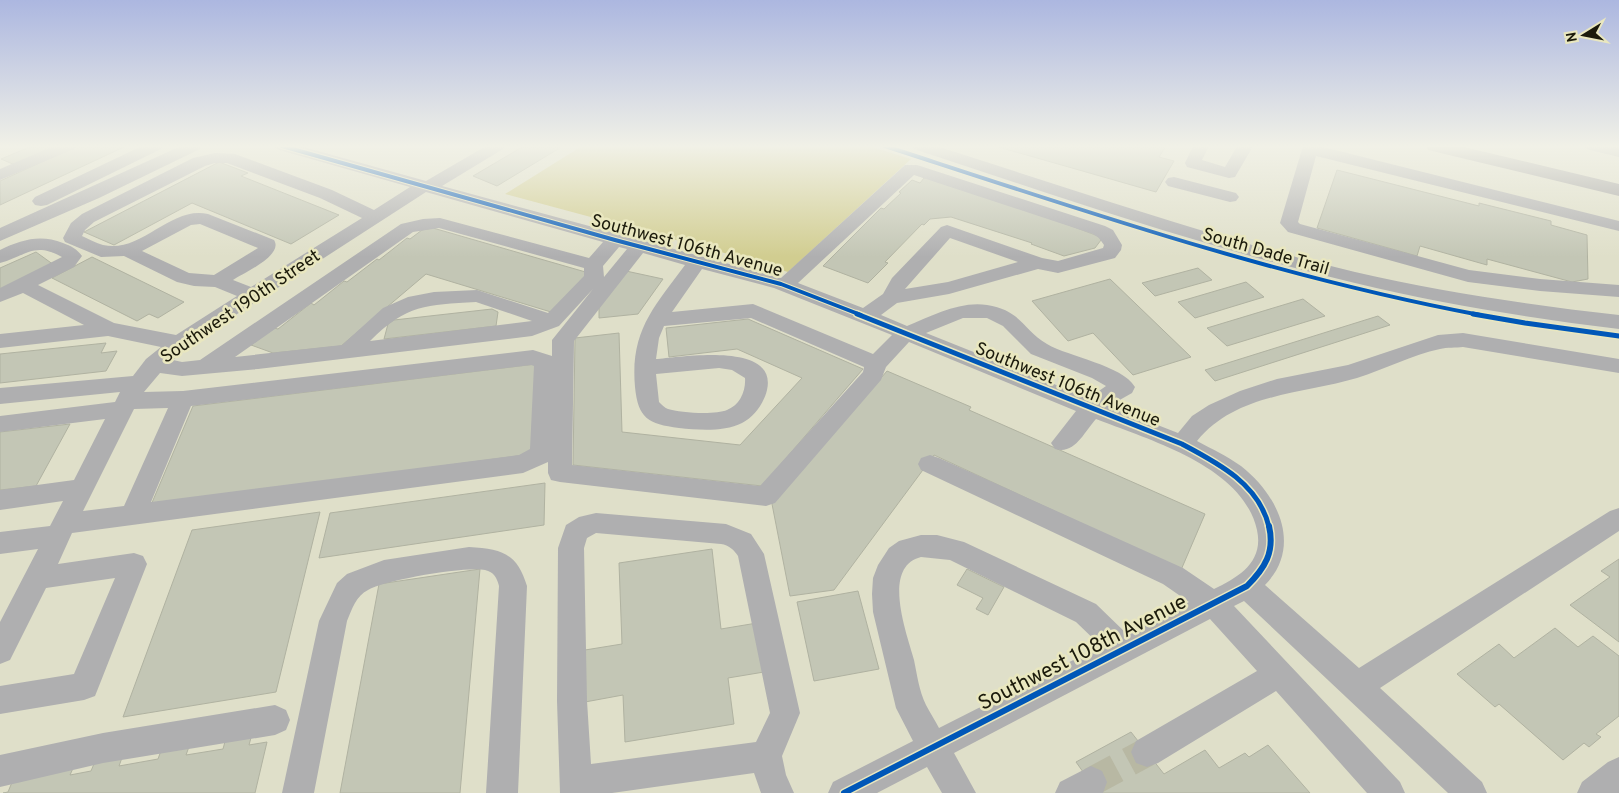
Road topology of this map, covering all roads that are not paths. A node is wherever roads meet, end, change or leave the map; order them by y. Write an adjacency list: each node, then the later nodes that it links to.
1 (76, 183): 19 (street)
2 (116, 183): 21 (street)
3 (157, 183): 25 (street)
4 (296, 183): 17 (street)
5 (412, 183): 15 (street, Southwest 106th Avenue)
6 (433, 183): 15 (street, Southwest 190th Street)
7 (896, 183): 34 (street)
8 (954, 183): 28 (street)
9 (1038, 183): 43 (street)
10 (1176, 183): 11 (street)
11 (1233, 183)
12 (1300, 183): 35 (street)
13 (1449, 183): 20 (street)
14 (1590, 183): 16 (highway)
15 (426, 187): 17 (street, Southwest 190th Street); 18 (street, Southwest 106th Avenue)
16 (1619, 190)
17 (375, 217): 30 (street, Southwest 190th Street)
18 (535, 217): 22 (street, Southwest 106th Avenue); 23 (street)
19 (0, 220)
20 (1619, 226)
21 (0, 235)
22 (615, 240): 24 (street, Southwest 106th Avenue); 29 (street)
23 (505, 242): 29 (street); 31 (street)
24 (639, 246): 27 (street, Southwest 106th Avenue); 50 (street)
25 (126, 250): 32 (street); 32 (street)
26 (0, 257): 33 (street)
27 (696, 262): 34 (street, Southwest 106th Avenue); 41 (street)
28 (1038, 263): 38 (street); 38 (street)
29 (593, 265): 42 (street)
30 (298, 266): 31 (street); 36 (street, Southwest 190th Street)
31 (333, 280): 51 (street)
32 (218, 281): 36 (street)
33 (23, 285): 37 (street); 44 (street)
34 (783, 285): 39 (street); 40 (street, Southwest 106th Avenue)
35 (1619, 291)
36 (252, 295): 47 (street, Southwest 190th Street)
37 (0, 296)
38 (891, 298): 40 (street)
39 (753, 311): 41 (street); 50 (street)
40 (864, 317): 45 (street, Southwest 106th Avenue)
41 (657, 320): 53 (street)
42 (552, 321): 48 (street); 48 (street)
43 (1619, 322)
44 (108, 329): 46 (street); 47 (street)
45 (905, 334): 50 (street); 57 (street, Southwest 106th Avenue); 57 (street)
46 (0, 341)
47 (179, 343): 49 (street, Southwest 190th Street)
48 (348, 351): 51 (street)
49 (154, 364): 51 (street); 55 (street, Southwest 190th Street)
50 (876, 364)
51 (206, 366)
52 (1619, 366): 60 (street)
53 (645, 367): 53 (street)
54 (0, 396): 55 (street)
55 (129, 398): 56 (street); 58 (street); 62 (street, Southwest 190th Street)
56 (183, 399): 65 (street); 65 (street)
57 (1091, 409): 59 (street); 60 (street, Southwest 106th Avenue)
58 (0, 424)
59 (1063, 443)
60 (1182, 444): 64 (street, Southwest 106th Avenue)
61 (930, 464): 71 (street)
62 (82, 489): 63 (street); 67 (street, Southwest 190th Street)
63 (0, 500)
64 (1256, 500): 70 (street, Southwest 108th Avenue)
65 (133, 515): 67 (street)
66 (1619, 518): 75 (street)
67 (61, 530): 68 (street); 69 (street, Southwest 190th Street)
68 (0, 543)
69 (37, 578): 72 (street, Southwest 190th Street); 76 (street)
70 (1247, 586): 71 (street, Southwest 108th Avenue); 75 (street)
71 (1214, 604): 73 (street, Southwest 108th Avenue); 74 (street)
72 (2, 644)
73 (1124, 650): 78 (street, Southwest 108th Avenue); 78 (street)
74 (1278, 674): 79 (street); 89 (street)
75 (1357, 686): 90 (street)
76 (0, 700)
77 (275, 720): 81 (street)
78 (933, 746): 87 (street, Southwest 108th Avenue); 88 (street)
79 (1147, 752)
80 (766, 756): 83 (street); 83 (street); 86 (street)
81 (0, 771)
82 (1619, 773): 91 (street)
83 (576, 788)
84 (298, 793): 85 (street)
85 (502, 793)
86 (778, 793)
87 (844, 793)
88 (960, 793)
89 (1389, 793)
90 (1470, 793)
91 (1593, 793)

